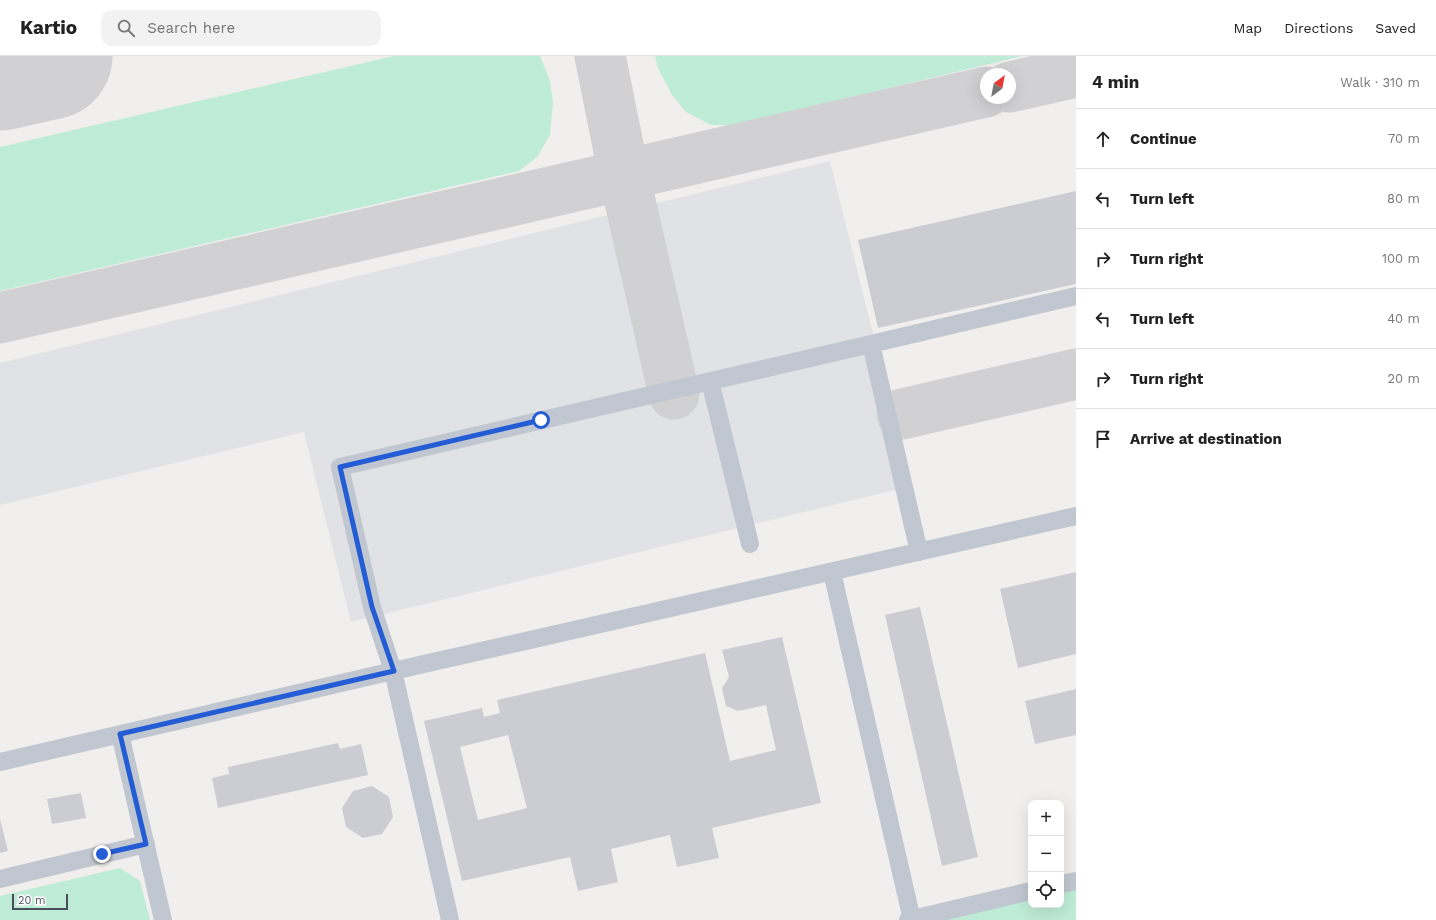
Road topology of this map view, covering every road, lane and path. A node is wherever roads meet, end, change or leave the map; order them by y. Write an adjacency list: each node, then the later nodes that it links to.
1 (1076, 296): 2 (street)
2 (870, 344): 3 (street); 6 (street)
3 (710, 381): 5 (street); 8 (street)
4 (1076, 516): 6 (street)
5 (750, 544)
6 (919, 552): 7 (street)
7 (832, 572): 8 (street); 18 (street)
8 (394, 671): 9 (street); 17 (street)
9 (120, 734): 10 (street); 11 (street)
10 (0, 762)
11 (146, 844): 12 (street); 16 (street)
12 (0, 879)
13 (1076, 881): 14 (street)
14 (1064, 883)
15 (1028, 892): 18 (street)
16 (163, 920)
17 (450, 920)
18 (910, 920)

